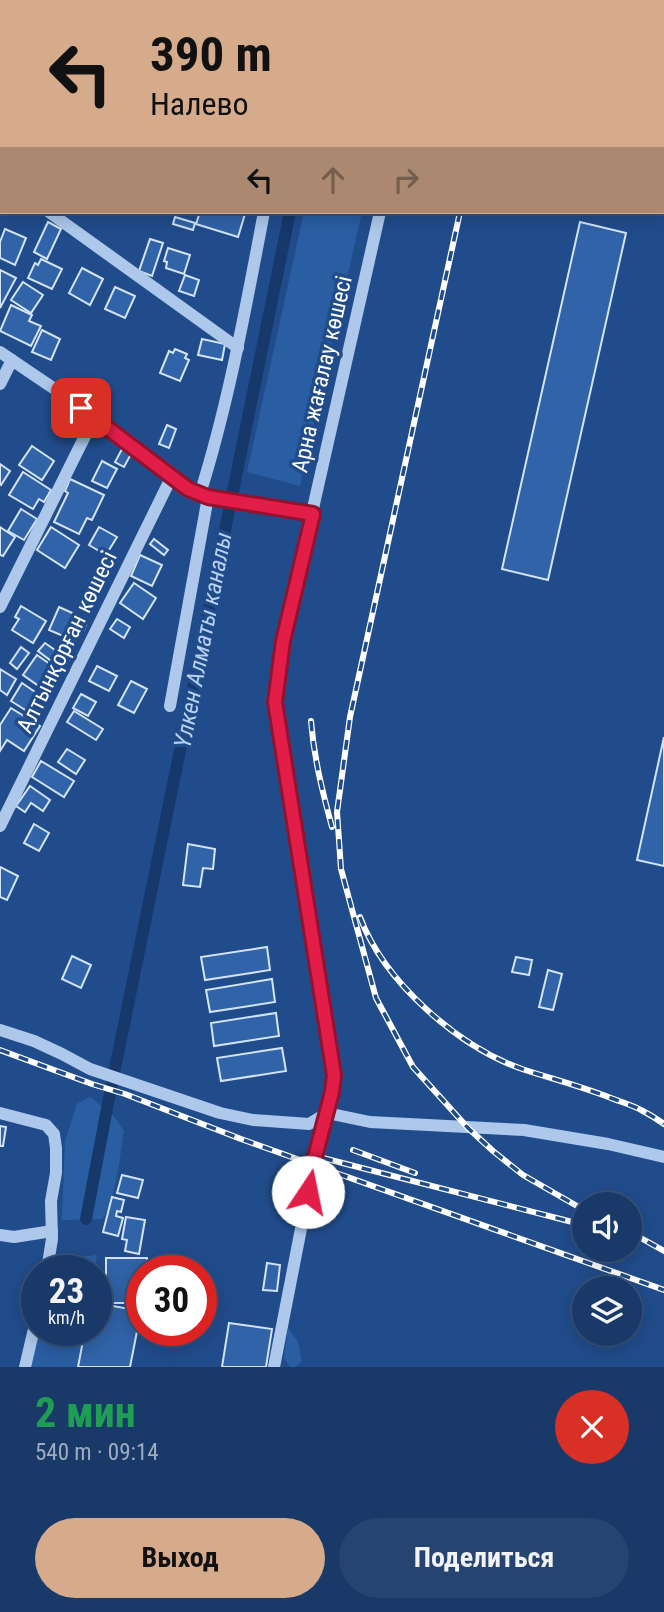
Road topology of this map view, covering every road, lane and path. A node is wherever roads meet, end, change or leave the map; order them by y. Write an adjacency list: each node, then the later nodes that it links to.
1 (52, 214): 4 (street)
2 (264, 214): 4 (street)
3 (380, 214): 11 (street, Арна жағалау көшесі)
4 (238, 348): 10 (street)
5 (0, 352): 6 (street)
6 (12, 360): 7 (street); 8 (street)
7 (0, 384)
8 (94, 418): 9 (street); 12 (street)
9 (172, 476): 10 (street); 14 (street, Алтынқорған көшесі)
10 (204, 495): 11 (street); 13 (street)
11 (313, 514): 17 (street, Арна жағалау көшесі)
12 (0, 607)
13 (170, 706)
14 (0, 826)
15 (0, 1030): 17 (street)
16 (0, 1113): 19 (street)
17 (327, 1113): 18 (street); 24 (street, Арна жағалау көшесі)
18 (664, 1157)
19 (52, 1231): 20 (street); 21 (street)
20 (0, 1235)
21 (49, 1255)
22 (30, 1346): 23 (street)
23 (25, 1367)
24 (275, 1367)

